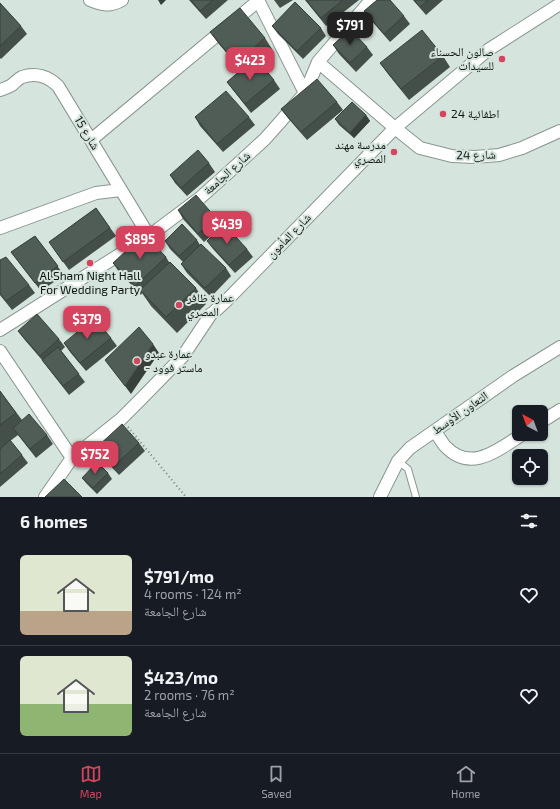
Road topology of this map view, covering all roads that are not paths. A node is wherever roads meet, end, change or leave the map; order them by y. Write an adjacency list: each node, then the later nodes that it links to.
1 (90, 0): 2 (street)
2 (122, 0)
3 (258, 0): 8 (street); 11 (street)
4 (371, 0): 6 (street, شارع الجامعة)
5 (560, 4): 9 (street, شارع المأمون)
6 (318, 62): 8 (street, شارع الجامعة); 9 (street, شارع 24)
7 (1, 88): 11 (street, شارع 15)
8 (304, 93): 14 (street, شارع الجامعة)
9 (395, 128): 10 (street, شارع 24); 22 (street, شارع المأمون)
10 (560, 131)
11 (91, 140): 12 (street, شارع 15)
12 (121, 190): 13 (street); 14 (street, شارع 15)
13 (0, 228)
14 (148, 236): 15 (street, شارع الجامعة)
15 (0, 330)
16 (560, 347): 20 (street, التعاون الأوسط)
17 (0, 351): 22 (street)
18 (560, 410): 19 (street)
19 (548, 418)
20 (435, 430): 21 (street); 23 (street, التعاون الأوسط)
21 (512, 441)
22 (72, 458): 24 (street, شارع المأمون)
23 (398, 461): 25 (street, التعاون الأوسط); 26 (lane)
24 (45, 497)
25 (380, 497)
26 (416, 497)

